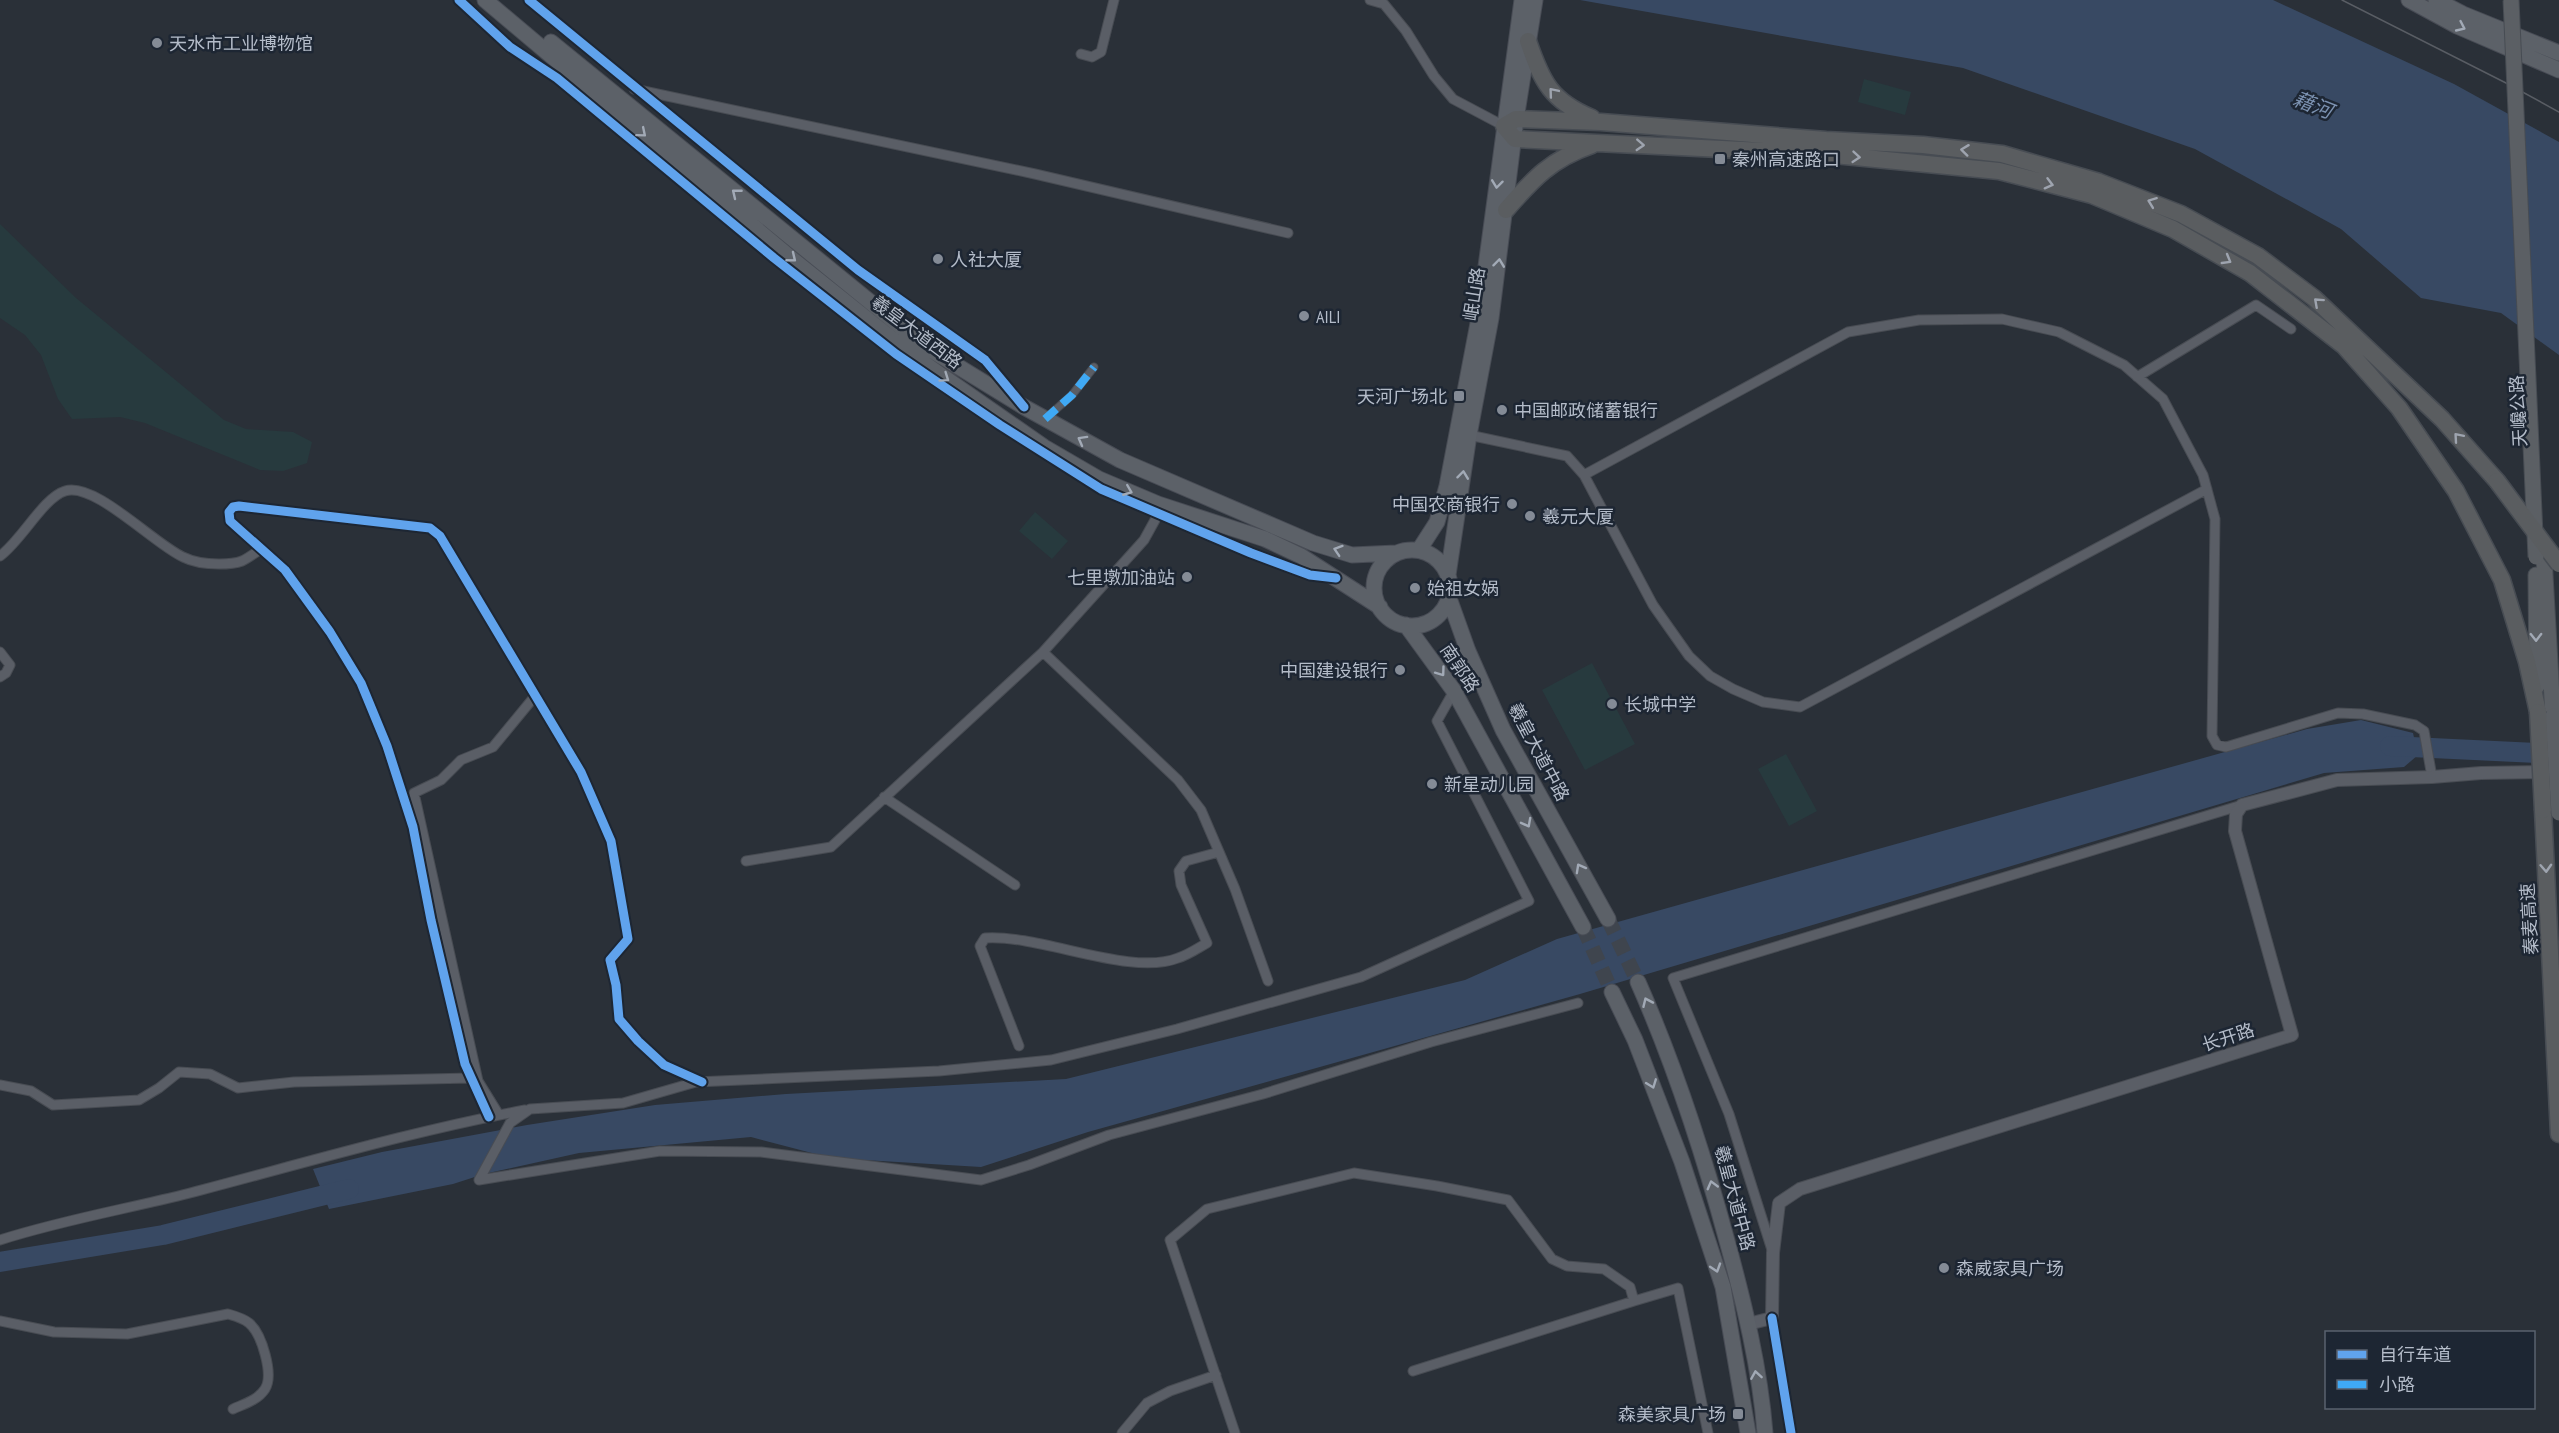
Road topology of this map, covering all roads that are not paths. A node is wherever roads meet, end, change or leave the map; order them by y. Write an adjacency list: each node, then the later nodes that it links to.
1 (486, 0): 29 (main road, 羲皇大道西路, one-way to 29)
2 (500, 0): 25 (main road, 羲皇大道西路, one-way to 2)
3 (1114, 0): 14 (street)
4 (1370, 0): 18 (street)
5 (1522, 0): 11 (main road)
6 (1535, 0): 11 (main road)
7 (2409, 0): 15 (main road, one-way to 15)
8 (2436, 0): 13 (main road)
9 (2511, 0): 44 (highway, 天巉公路, one-way to 44, bridge)
10 (2519, 0): 49 (highway, 天巉公路, bridge)
11 (1526, 17): 12 (main road, 岷山路); 18 (main road, 岷山路)
12 (1528, 41): 17 (highway, one-way to 12); 18 (main road, 岷山路)
13 (2559, 53)
14 (1081, 54)
15 (2559, 70)
16 (634, 89): 21 (street)
17 (1601, 122): 18 (highway); 34 (highway, one-way to 17, bridge)
18 (1512, 128): 19 (highway, 秦麦高速); 20 (main road, 岷山路); 31 (main road, 岷山路, one-way to 31)
19 (1600, 142): 20 (highway); 44 (highway, 秦麦高速, one-way to 44)
20 (1506, 210): 26 (main road, 岷山路, one-way to 20)
21 (1288, 233)
22 (2291, 329): 24 (street)
23 (1094, 367): 25 (street)
24 (2137, 377): 27 (street); 28 (street)
25 (1045, 419): 32 (main road, 羲皇大道西路, one-way to 25)
26 (1468, 435): 27 (street); 35 (main road, 岷山路, one-way to 26)
27 (1584, 476): 28 (street)
28 (2207, 489): 46 (street)
29 (1158, 504): 37 (main road, 羲皇大道西路); 40 (street)
30 (261, 549): 33 (street); 43 (street); 60 (street)
31 (1419, 550): 32 (main road); 35 (main road)
32 (1396, 553): 37 (main road)
33 (0, 556)
34 (2559, 564)
35 (1448, 575): 36 (main road)
36 (1449, 598): 38 (main road); 53 (main road, 羲皇大道中路, one-way to 36)
37 (1380, 608): 38 (main road)
38 (1406, 625): 42 (main road, 南郭路, one-way to 42)
39 (0, 652): 41 (street)
40 (1043, 652): 47 (street); 50 (street)
41 (0, 677)
42 (1454, 691): 54 (main road, 南郭路, one-way to 54); 61 (street)
43 (534, 696): 61 (street); 64 (street)
44 (2537, 707): 66 (highway, 秦麦高速, one-way to 66, bridge)
45 (2559, 772): 46 (street)
46 (2432, 777): 48 (street)
47 (884, 797): 51 (street); 52 (street)
48 (2242, 805): 68 (street, 长开路); 68 (street)
49 (2559, 819)
50 (1219, 852): 55 (street); 59 (street)
51 (746, 861)
52 (1015, 885)
53 (1608, 919)
54 (1583, 927)
55 (1268, 981)
56 (1638, 982): 71 (main road, 羲皇大道中路, one-way to 56)
57 (1612, 992): 79 (main road, 羲皇大道中路, one-way to 79)
58 (1578, 1003): 63 (street)
59 (1019, 1046)
60 (471, 1078): 62 (street); 65 (street)
61 (702, 1082): 63 (street)
62 (0, 1085)
63 (530, 1109): 64 (street)
64 (499, 1115): 65 (street)
65 (489, 1117): 67 (street)
66 (2559, 1134)
67 (0, 1240)
68 (1773, 1253): 71 (street, 长开路)
69 (1634, 1301): 72 (street); 73 (street); 78 (street)
70 (0, 1321): 74 (street)
71 (1748, 1324): 75 (main road, 羲皇大道中路, one-way to 71)
72 (1413, 1371)
73 (1216, 1375): 76 (street); 77 (street)
74 (233, 1409)
75 (1763, 1432)
76 (1122, 1433)
77 (1235, 1433)
78 (1708, 1433)
79 (1748, 1433)

